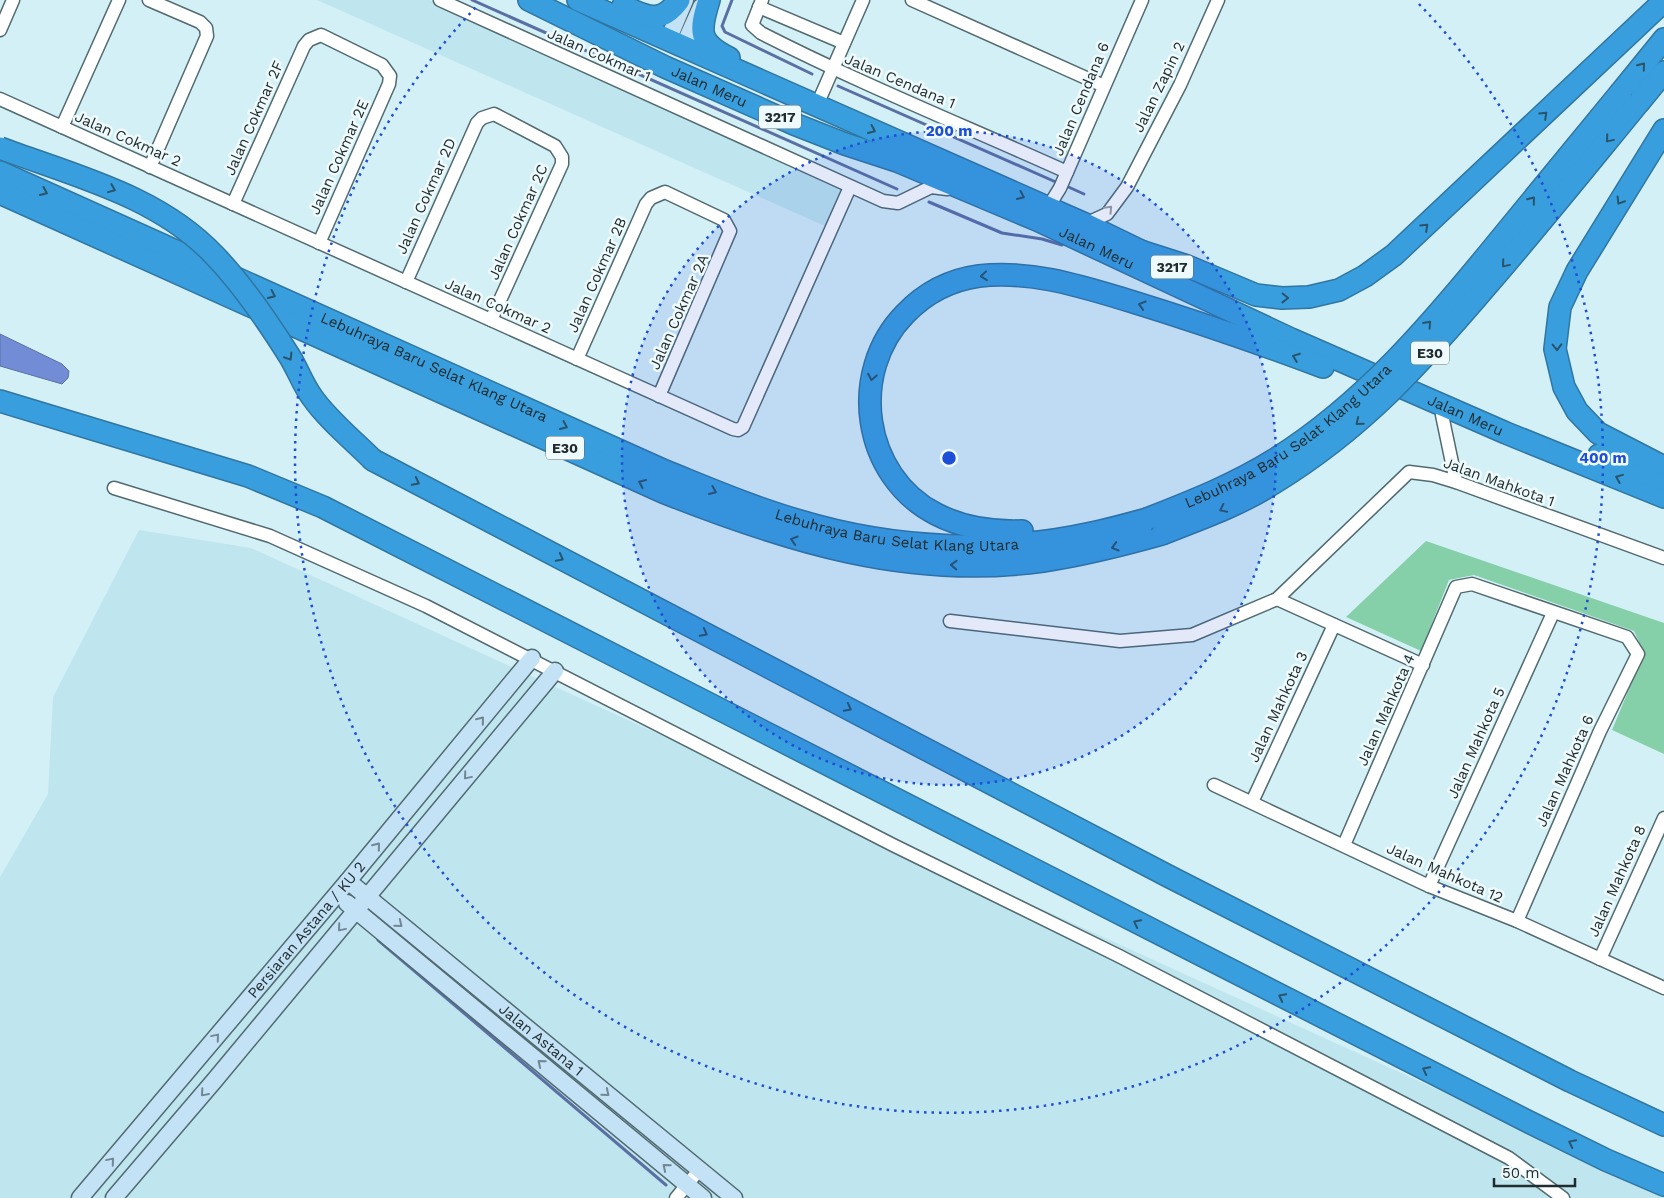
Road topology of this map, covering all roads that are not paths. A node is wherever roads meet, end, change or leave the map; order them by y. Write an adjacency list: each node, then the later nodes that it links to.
1 (13, 0): 19 (street)
2 (119, 0): 30 (street)
3 (149, 0): 34 (street)
4 (440, 0): 37 (street, Jalan Cokmar 1)
5 (529, 0): 33 (highway, Jalan Meru / 3217)
6 (541, 0): 23 (highway)
7 (578, 0): 23 (highway, Jalan Meru / 3217)
8 (609, 0): 9 (highway)
9 (679, 0)
10 (685, 0): 23 (street)
11 (704, 0): 23 (street)
12 (709, 0): 28 (highway)
13 (863, 0): 21 (street)
14 (912, 0): 26 (street)
15 (1142, 0): 26 (street, Jalan Cendana 6)
16 (1218, 0): 43 (street, Jalan Zapin 2, one-way to 16)
17 (1664, 1): 45 (highway, one-way to 17)
18 (760, 3): 21 (street); 24 (street, Jalan Cendana 1)
19 (0, 30)
20 (1664, 39): 58 (highway, Lebuhraya Baru Selat Klang Utara / E30, one-way to 20, bridge)
21 (844, 43): 24 (street)
22 (304, 46): 40 (street, Jalan Cokmar 2F); 44 (street, Jalan Cokmar 2E)
23 (675, 46): 28 (highway, Jalan Meru / 3217); 33 (highway)
24 (833, 70): 28 (street); 36 (street, Jalan Cendana 1)
25 (1664, 72): 38 (highway, Lebuhraya Baru Selat Klang Utara / E30, one-way to 38, bridge)
26 (1104, 86): 36 (street, Jalan Cendana 6)
27 (0, 99): 30 (street, Jalan Cokmar 2)
28 (810, 102): 42 (highway, Jalan Meru / 3217, one-way to 42)
29 (477, 123): 46 (street, Jalan Cokmar 2D); 47 (street, Jalan Cokmar 2C)
30 (62, 128): 34 (street, Jalan Cokmar 2)
31 (1664, 130): 53 (highway, one-way to 53)
32 (0, 148): 79 (highway, one-way to 79, bridge)
33 (906, 164): 39 (street); 42 (highway, Jalan Meru / 3217)
34 (150, 167): 40 (street, Jalan Cokmar 2)
35 (0, 172): 58 (highway, Lebuhraya Baru Selat Klang Utara / E30, one-way to 58)
36 (1064, 179): 42 (street, Jalan Cendana 6)
37 (850, 187): 39 (street, Jalan Cokmar 1); 49 (street, Jalan Cokmar 2)
38 (0, 193)
39 (911, 197): 42 (street, Jalan Cokmar 1)
40 (233, 204): 44 (street, Jalan Cokmar 2)
41 (646, 204): 48 (street, Jalan Cokmar 2B); 49 (street, Jalan Cokmar 2A)
42 (1040, 213): 43 (highway, Jalan Meru / 3217); 52 (highway, Jalan Meru / 3217)
43 (1085, 224): 45 (highway, Jalan Meru / 3217)
44 (319, 243): 46 (street, Jalan Cokmar 2)
45 (1140, 251): 54 (highway, Jalan Meru / 3217)
46 (406, 282): 47 (street, Jalan Cokmar 2)
47 (491, 320): 48 (street, Jalan Cokmar 2)
48 (577, 359): 49 (street, Jalan Cokmar 2)
49 (660, 396)
50 (0, 401): 82 (highway, one-way to 50)
51 (1442, 415): 52 (highway); 55 (street); 58 (highway, one-way to 58)
52 (1506, 433): 57 (highway, Jalan Meru / 3217, one-way to 52)
53 (1664, 467)
54 (1664, 480)
55 (1456, 482): 59 (street, Jalan Mahkota 1); 60 (street, Jalan Mahkota 1)
56 (114, 488): 64 (street)
57 (1664, 497)
58 (1147, 519)
59 (1664, 558)
60 (1277, 598): 62 (street); 63 (street)
61 (1553, 613): 65 (street, Jalan Mahkota 4); 72 (street, Jalan Mahkota 5); 76 (street, Jalan Mahkota 6)
62 (950, 621)
63 (1334, 625): 65 (street); 68 (street, Jalan Mahkota 3)
64 (532, 658): 66 (street); 71 (street, Persiaran Astana / KU 2, one-way to 64)
65 (1423, 666): 70 (street, Jalan Mahkota 4)
66 (555, 671): 74 (street, Persiaran Astana / KU 2, one-way to 74); 88 (street)
67 (1214, 785): 68 (street, Jalan Mahkota 12)
68 (1252, 802): 70 (street, Jalan Mahkota 12)
69 (1664, 818): 77 (street, Jalan Mahkota 8)
70 (1344, 845): 72 (street, Jalan Mahkota 12)
71 (348, 881): 73 (street, Persiaran Astana / KU 2); 74 (street, Jalan Astana 1)
72 (1429, 886): 76 (street, Jalan Mahkota 12)
73 (337, 895): 75 (street, Jalan Astana 1); 83 (street, Persiaran Astana / KU 2, one-way to 73)
74 (367, 897): 75 (street, Persiaran Astana / KU 2); 80 (street, Jalan Astana 1, one-way to 80)
75 (356, 910): 81 (street, Jalan Astana 1, one-way to 75); 84 (street, Persiaran Astana / KU 2, one-way to 84)
76 (1517, 921): 77 (street, Jalan Mahkota 12)
77 (1600, 959): 78 (street, Jalan Mahkota 12)
78 (1664, 988)
79 (1664, 1124)
80 (700, 1169): 81 (street); 87 (street, Jalan Astana 1)
81 (687, 1184): 85 (street); 86 (street, Jalan Astana 1)
82 (1664, 1185)
83 (80, 1198)
84 (114, 1198)
85 (676, 1198)
86 (704, 1198)
87 (734, 1198)
88 (1563, 1198)

